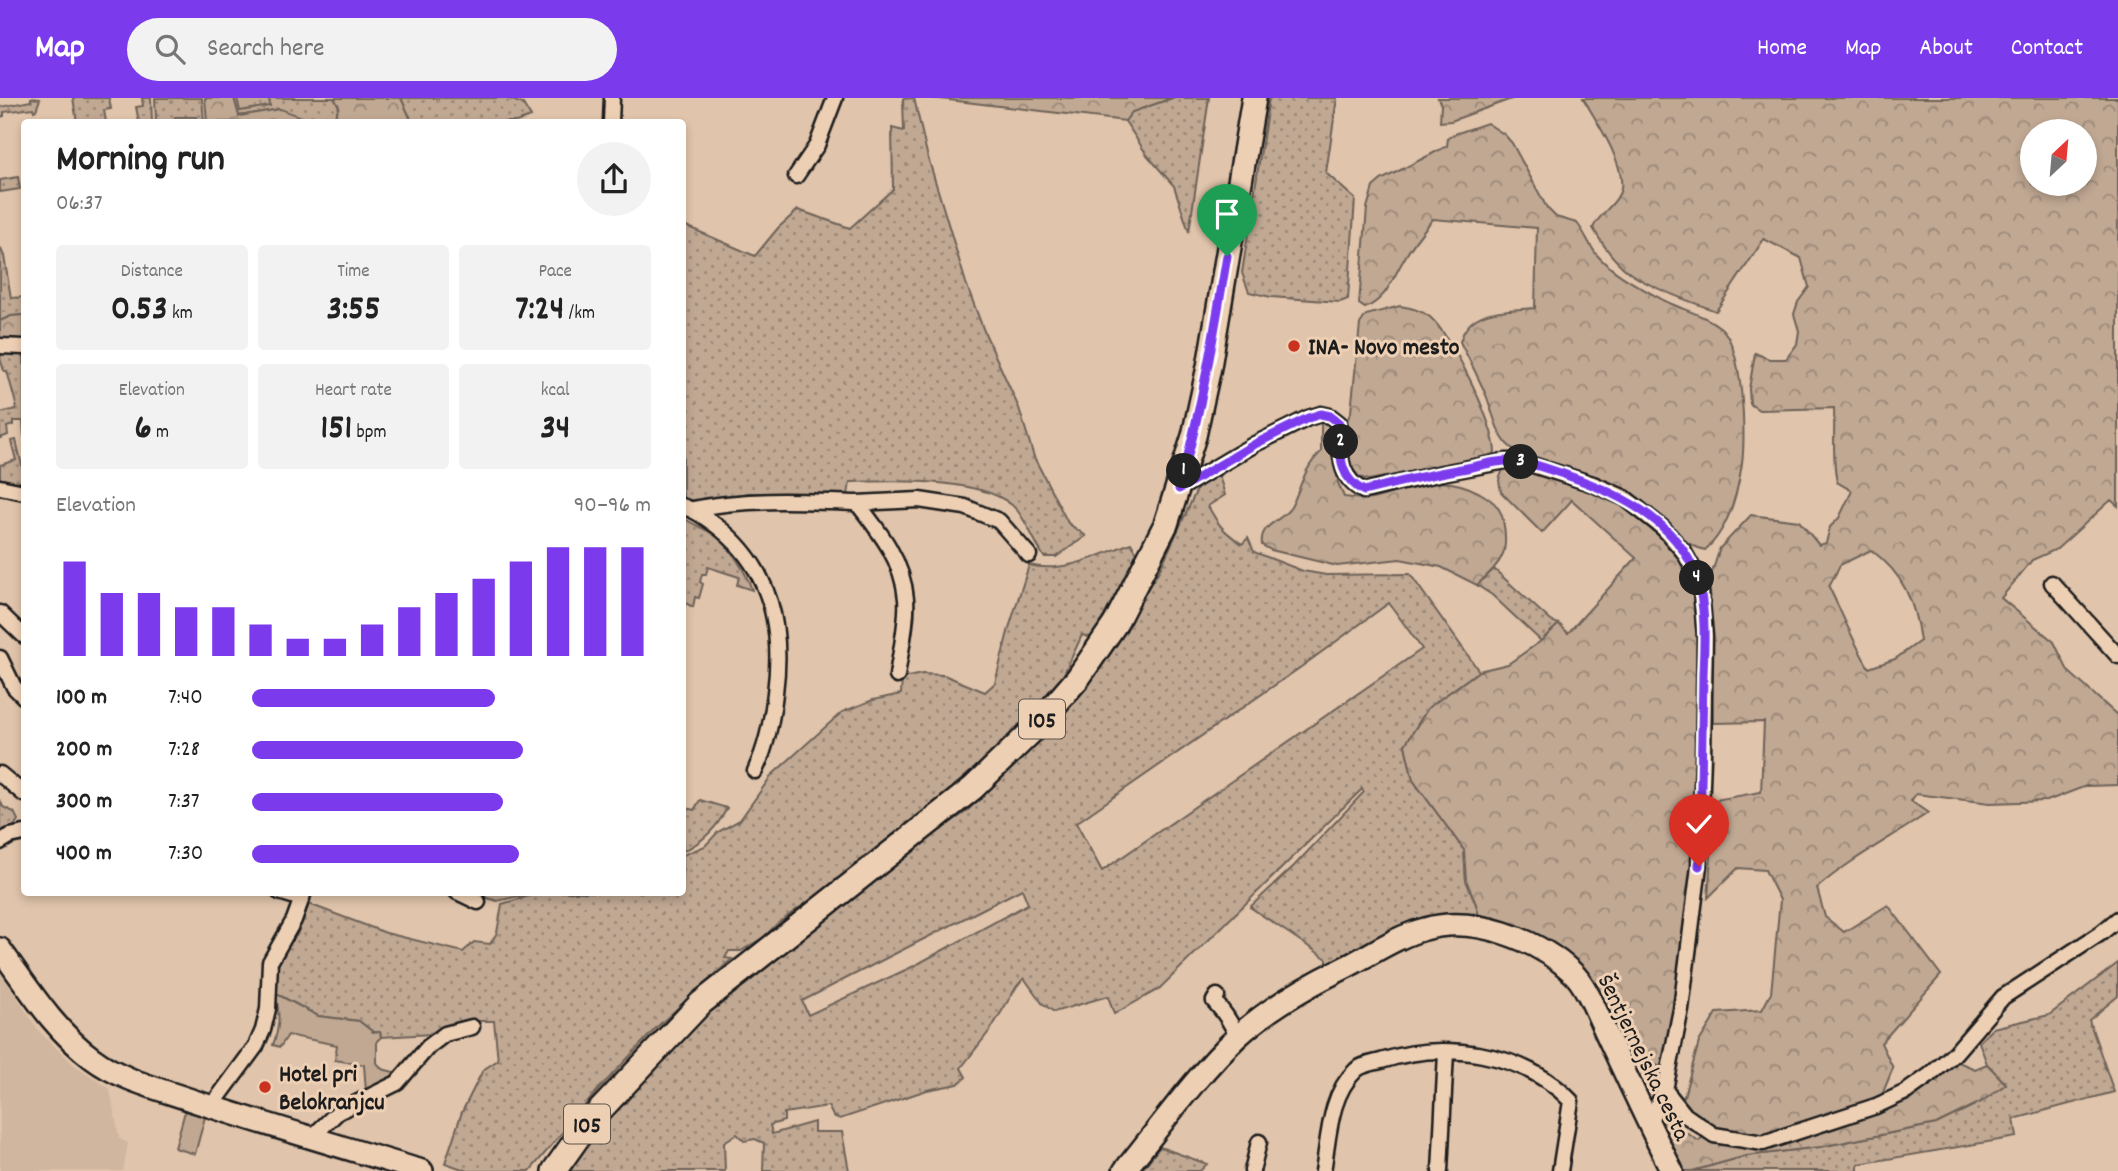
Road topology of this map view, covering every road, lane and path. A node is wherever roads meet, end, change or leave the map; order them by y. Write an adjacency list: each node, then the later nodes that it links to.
1 (612, 98): 4 (street)
2 (835, 98): 5 (street)
3 (1254, 98): 9 (main road, 105)
4 (611, 119)
5 (796, 176)
6 (0, 346): 7 (street)
7 (21, 347)
8 (0, 487): 10 (street)
9 (1179, 489): 35 (street); 41 (main road, 105)
10 (21, 491)
11 (857, 503): 12 (street); 13 (street); 19 (street)
12 (688, 508): 21 (street)
13 (1029, 555)
14 (2052, 583): 17 (street)
15 (0, 613): 16 (street)
16 (21, 633)
17 (2118, 656)
18 (0, 658): 20 (street)
19 (897, 676)
20 (21, 694)
21 (755, 771)
22 (0, 774): 23 (street)
23 (21, 792)
24 (21, 833): 25 (street)
25 (0, 842)
26 (303, 896): 36 (street)
27 (465, 896): 28 (street)
28 (478, 902)
29 (2118, 919): 35 (street)
30 (0, 949): 36 (main road)
31 (1217, 996): 33 (street)
32 (472, 1027): 38 (street)
33 (1237, 1037): 37 (main road, Šentjernejska cesta); 42 (main road, Šentjernejska cesta)
34 (1446, 1052): 44 (street); 45 (street); 46 (street)
35 (1664, 1090): 37 (street)
36 (211, 1107): 38 (main road)
37 (1648, 1124): 47 (main road, Šentjernejska cesta)
38 (310, 1139): 40 (main road)
39 (1259, 1142): 43 (street)
40 (422, 1171)
41 (554, 1171)
42 (1124, 1171)
43 (1252, 1171)
44 (1323, 1171)
45 (1440, 1171)
46 (1560, 1171)
47 (1672, 1171)

